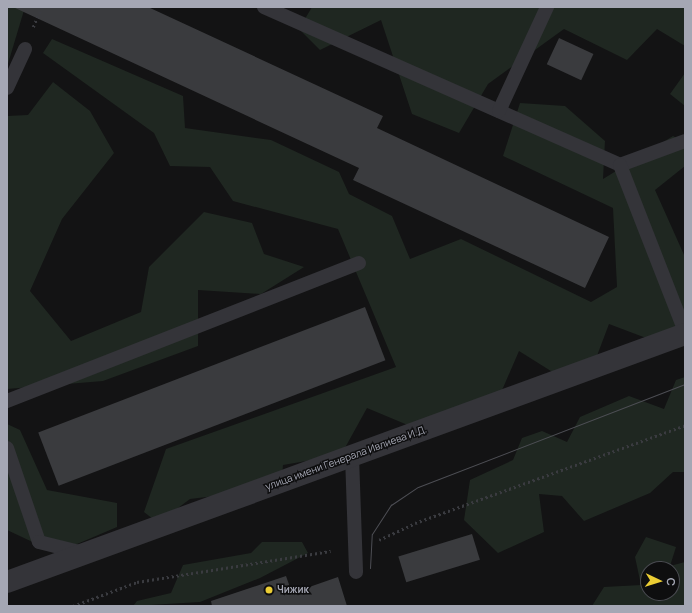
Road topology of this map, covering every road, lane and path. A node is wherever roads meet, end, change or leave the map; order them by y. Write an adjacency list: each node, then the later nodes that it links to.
1 (264, 7): 5 (lane)
2 (547, 7): 5 (lane)
3 (25, 49): 4 (lane)
4 (7, 88)
5 (499, 111): 7 (lane)
6 (685, 141): 7 (lane)
7 (620, 165): 9 (lane)
8 (359, 263): 10 (lane)
9 (685, 333): 13 (street, улица имени Генерала Ивлиева И.Д.)
10 (7, 401)
11 (685, 425): 14 (path)
12 (7, 448): 15 (lane)
13 (352, 456): 14 (lane); 15 (street, улица имени Генерала Ивлиева И.Д.)
14 (355, 548): 16 (lane); 18 (path)
15 (83, 553): 17 (street, улица имени Генерала Ивлиева И.Д.)
16 (356, 572)
17 (7, 582)
18 (72, 606)

